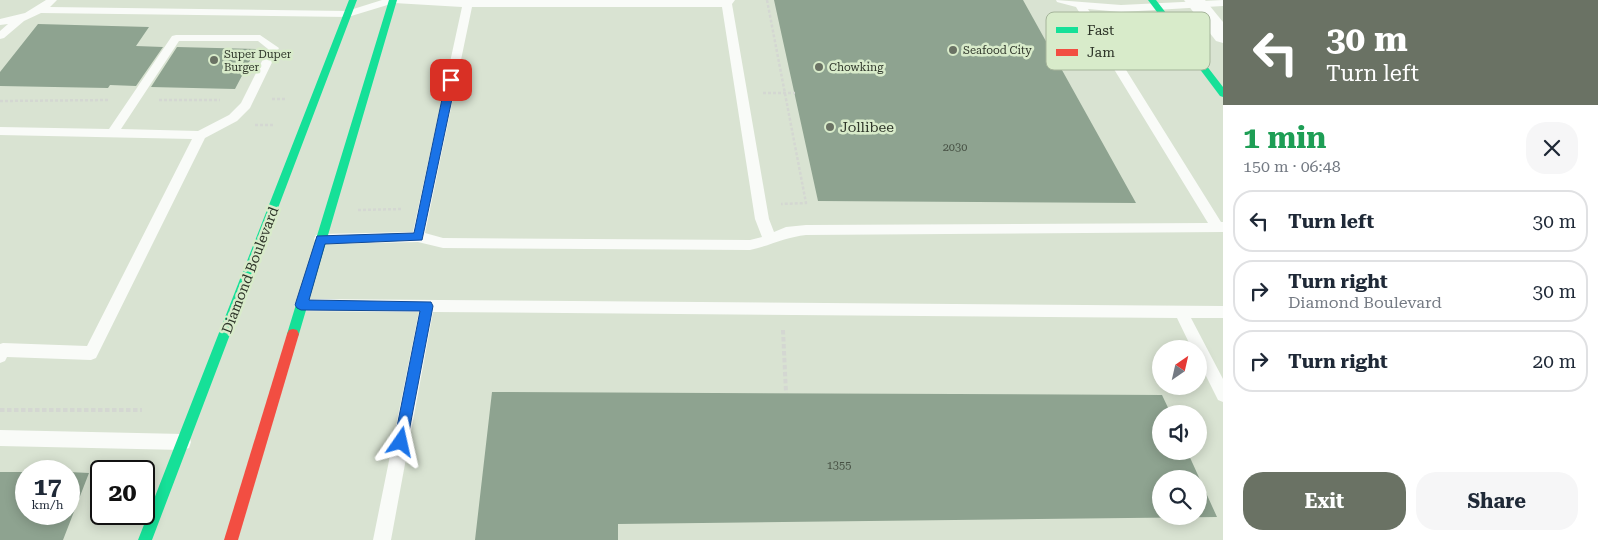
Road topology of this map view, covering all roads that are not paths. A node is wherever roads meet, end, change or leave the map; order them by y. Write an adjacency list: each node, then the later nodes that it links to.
1 (52, 0): 11 (lane)
2 (353, 0): 14 (main road, Diamond Boulevard)
3 (392, 0): 8 (lane); 14 (lane); 28 (main road)
4 (1060, 0): 10 (lane)
5 (1195, 1): 7 (lane); 9 (lane); 13 (street)
6 (728, 2): 8 (lane); 29 (lane)
7 (1223, 3)
8 (468, 4): 27 (lane)
9 (1155, 4): 10 (lane)
10 (1081, 7): 12 (lane)
11 (38, 10): 14 (lane); 15 (lane)
12 (1084, 12)
13 (1204, 12)
14 (348, 14): 37 (main road, Diamond Boulevard)
15 (23, 17): 17 (lane); 18 (lane)
16 (1210, 20): 19 (street)
17 (0, 22)
18 (0, 36)
19 (1223, 36)
20 (1121, 70): 26 (lane)
21 (1205, 70): 22 (main road)
22 (1223, 94)
23 (0, 131): 24 (lane)
24 (112, 133): 25 (lane); 25 (lane)
25 (200, 135): 34 (lane)
26 (1220, 227): 29 (lane)
27 (418, 237): 28 (lane); 29 (lane)
28 (321, 240): 30 (main road)
29 (770, 240)
30 (301, 305): 31 (lane); 39 (main road)
31 (427, 306): 32 (lane); 40 (lane)
32 (1181, 312): 33 (lane); 35 (lane)
33 (1223, 312)
34 (0, 356)
35 (1223, 395)
36 (0, 438): 37 (lane)
37 (183, 442): 38 (main road, Diamond Boulevard)
38 (145, 540)
39 (232, 540)
40 (382, 540)

